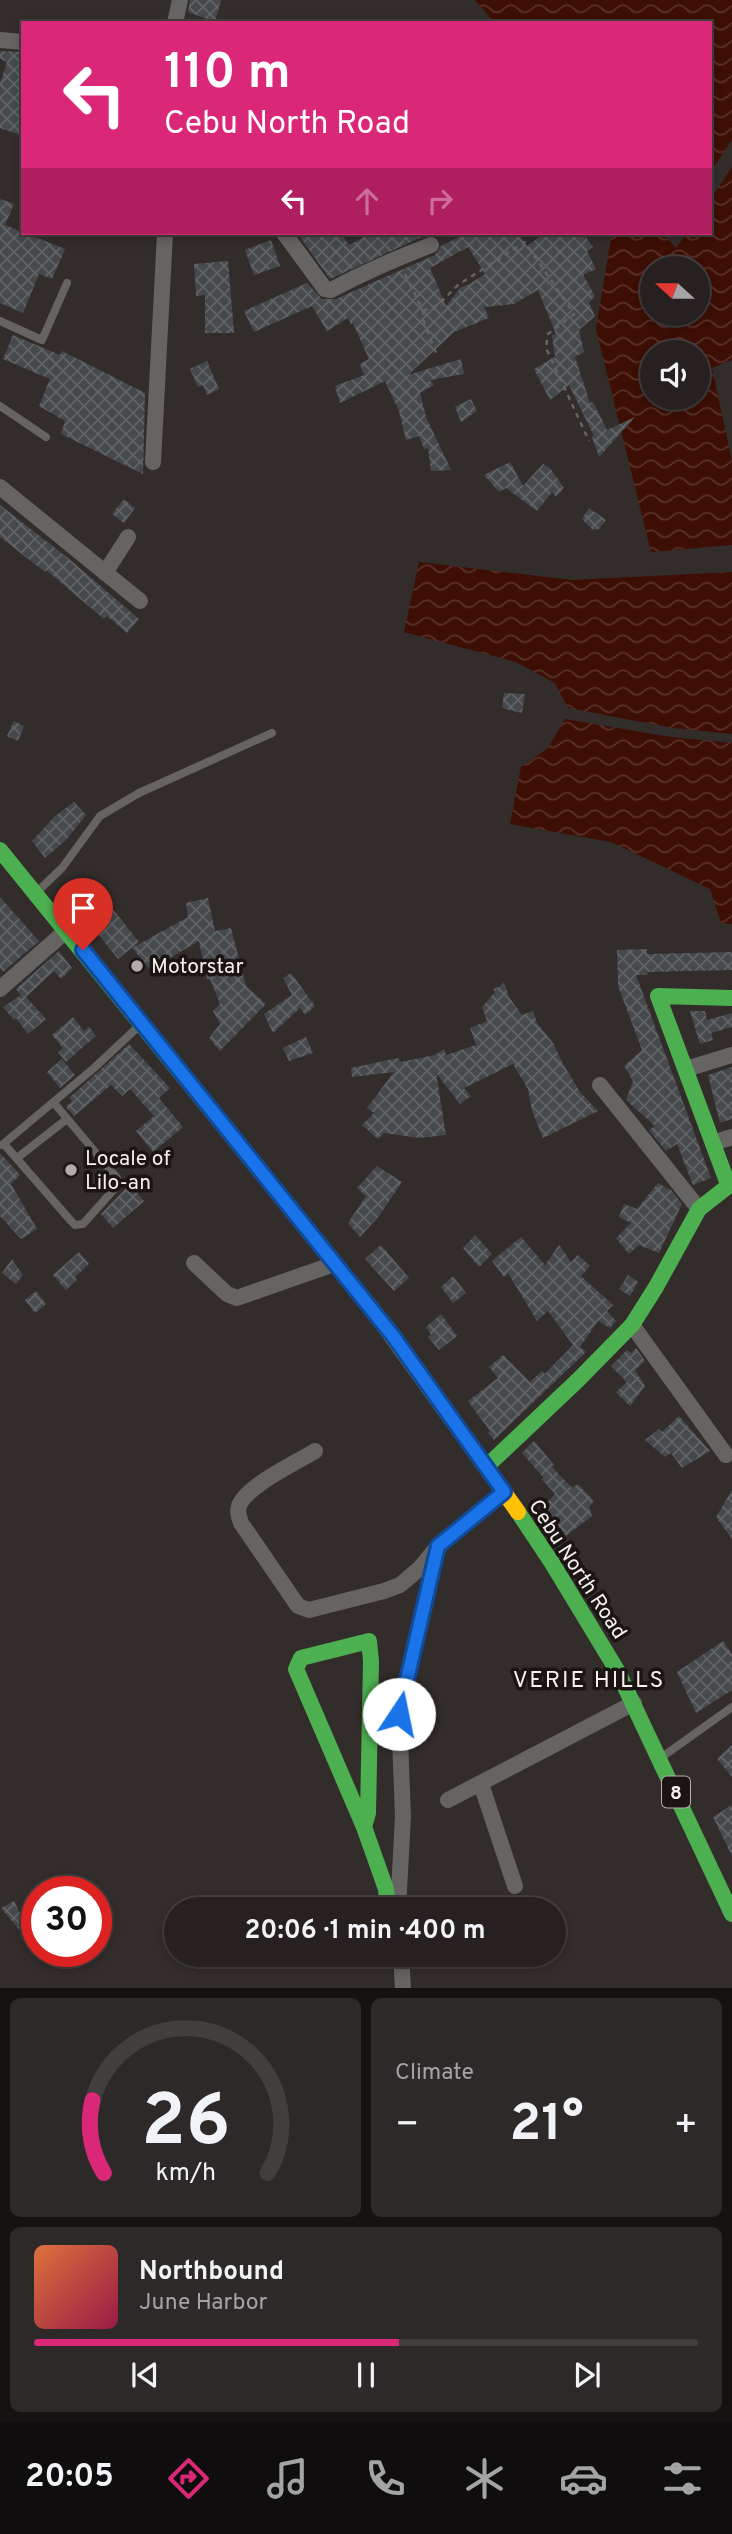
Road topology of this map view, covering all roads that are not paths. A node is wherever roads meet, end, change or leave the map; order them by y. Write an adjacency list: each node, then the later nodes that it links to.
1 (180, 0): 2 (street)
2 (175, 21)
3 (0, 40): 4 (street)
4 (21, 43)
5 (166, 235): 12 (street)
6 (285, 235): 7 (street)
7 (431, 245)
8 (67, 283): 9 (lane)
9 (0, 321)
10 (0, 405): 11 (lane)
11 (46, 437)
12 (153, 462)
13 (0, 487): 15 (street)
14 (128, 537): 15 (street)
15 (105, 573): 16 (street)
16 (139, 601)
17 (272, 733): 19 (lane)
18 (0, 850): 19 (main road, Cebu North Road / 8)
19 (36, 892): 20 (main road, Cebu North Road / 8)
20 (67, 930): 21 (street); 23 (main road, Cebu North Road / 8)
21 (0, 989)
22 (732, 998): 25 (main road)
23 (142, 1023): 27 (lane); 36 (main road, Cebu North Road / 8)
24 (732, 1055): 25 (street)
25 (686, 1069): 30 (main road)
26 (600, 1085): 34 (street)
27 (54, 1103): 28 (lane); 31 (lane)
28 (67, 1119): 32 (lane); 32 (lane)
29 (732, 1137): 30 (street)
30 (713, 1143): 33 (main road)
31 (2, 1145): 32 (lane)
32 (18, 1158)
33 (730, 1184): 34 (main road)
34 (699, 1209): 37 (main road)
35 (194, 1263): 36 (street)
36 (334, 1264): 40 (main road, Cebu North Road / 8)
37 (632, 1325): 39 (street); 40 (main road)
38 (315, 1451): 42 (street)
39 (726, 1455)
40 (486, 1467): 41 (main road, Cebu North Road / 8)
41 (504, 1492): 42 (street); 43 (main road, Cebu North Road / 8)
42 (438, 1546): 50 (street)
43 (634, 1703): 45 (main road, Cebu North Road / 8); 46 (street)
44 (732, 1707): 45 (lane)
45 (660, 1759): 51 (main road, Cebu North Road / 8)
46 (481, 1784): 47 (street); 49 (street)
47 (448, 1800)
48 (363, 1827): 48 (main road); 50 (main road)
49 (515, 1886)
50 (392, 1895)
51 (732, 1914)
52 (402, 1967): 53 (street)
53 (403, 1988)

